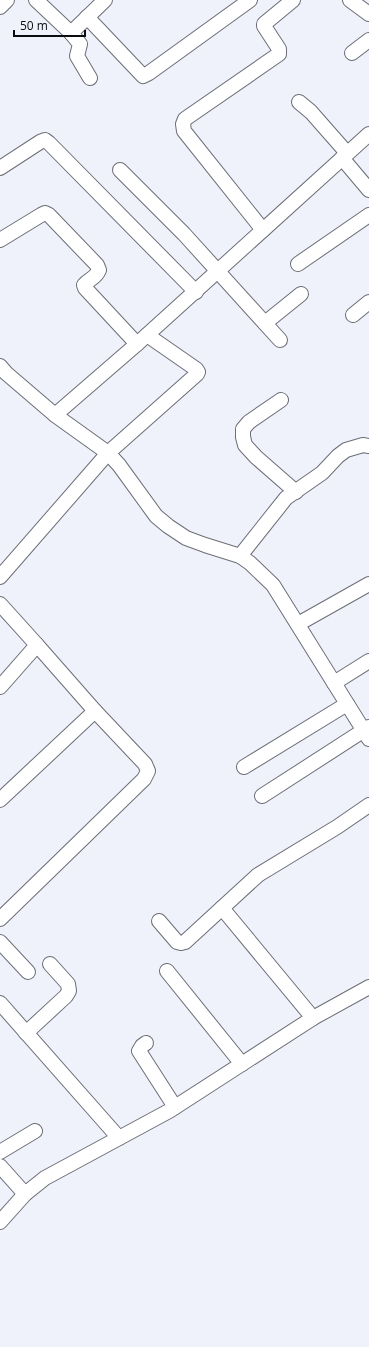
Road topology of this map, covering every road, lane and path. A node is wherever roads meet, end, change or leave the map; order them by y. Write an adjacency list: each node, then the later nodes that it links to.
1 (7, 0): 7 (street)
2 (36, 0): 10 (street)
3 (105, 0): 9 (street)
4 (250, 0): 9 (street)
5 (292, 0): 21 (street)
6 (350, 0): 8 (street)
7 (0, 7)
8 (368, 13)
9 (87, 17): 10 (street)
10 (71, 32): 13 (street)
11 (369, 40): 12 (street)
12 (352, 53)
13 (90, 78)
14 (299, 102): 16 (street)
15 (369, 134): 16 (street)
16 (345, 156): 19 (street); 21 (street)
17 (0, 168): 25 (street)
18 (120, 170): 24 (street)
19 (369, 190)
20 (369, 215): 23 (street)
21 (263, 230): 24 (street)
22 (0, 240): 30 (street)
23 (298, 264)
24 (218, 271): 25 (street); 29 (street)
25 (196, 292): 30 (street)
26 (301, 294): 29 (street)
27 (369, 302): 28 (street)
28 (353, 315)
29 (265, 323): 31 (street)
30 (142, 340): 34 (street); 36 (street)
31 (280, 340)
32 (0, 366): 34 (street)
33 (282, 400): 37 (street)
34 (55, 415): 36 (street)
35 (369, 446): 37 (street)
36 (108, 453): 38 (street); 39 (street)
37 (296, 492): 38 (street)
38 (240, 556): 42 (street)
39 (0, 577)
40 (369, 584): 42 (street)
41 (0, 604): 43 (street)
42 (298, 624): 45 (street)
43 (37, 645): 46 (street); 48 (street)
44 (369, 661): 45 (street)
45 (334, 683): 47 (street)
46 (0, 687)
47 (347, 704): 49 (street); 50 (street)
48 (95, 712): 52 (street); 55 (street)
49 (367, 732): 51 (street)
50 (244, 767)
51 (262, 796)
52 (0, 800)
53 (369, 805): 54 (street)
54 (222, 908): 56 (street); 63 (street)
55 (0, 919)
56 (159, 922)
57 (0, 942): 60 (street)
58 (50, 964): 64 (street)
59 (167, 971): 66 (street)
60 (28, 972)
61 (369, 987): 63 (street)
62 (0, 1003): 64 (street)
63 (313, 1018): 66 (street)
64 (26, 1033): 69 (street)
65 (146, 1044): 67 (street)
66 (242, 1064): 67 (street)
67 (175, 1107): 69 (street)
68 (35, 1131): 70 (street)
69 (118, 1138): 72 (street)
70 (0, 1152)
71 (0, 1166): 72 (street)
72 (25, 1194): 73 (street)
73 (0, 1222)

